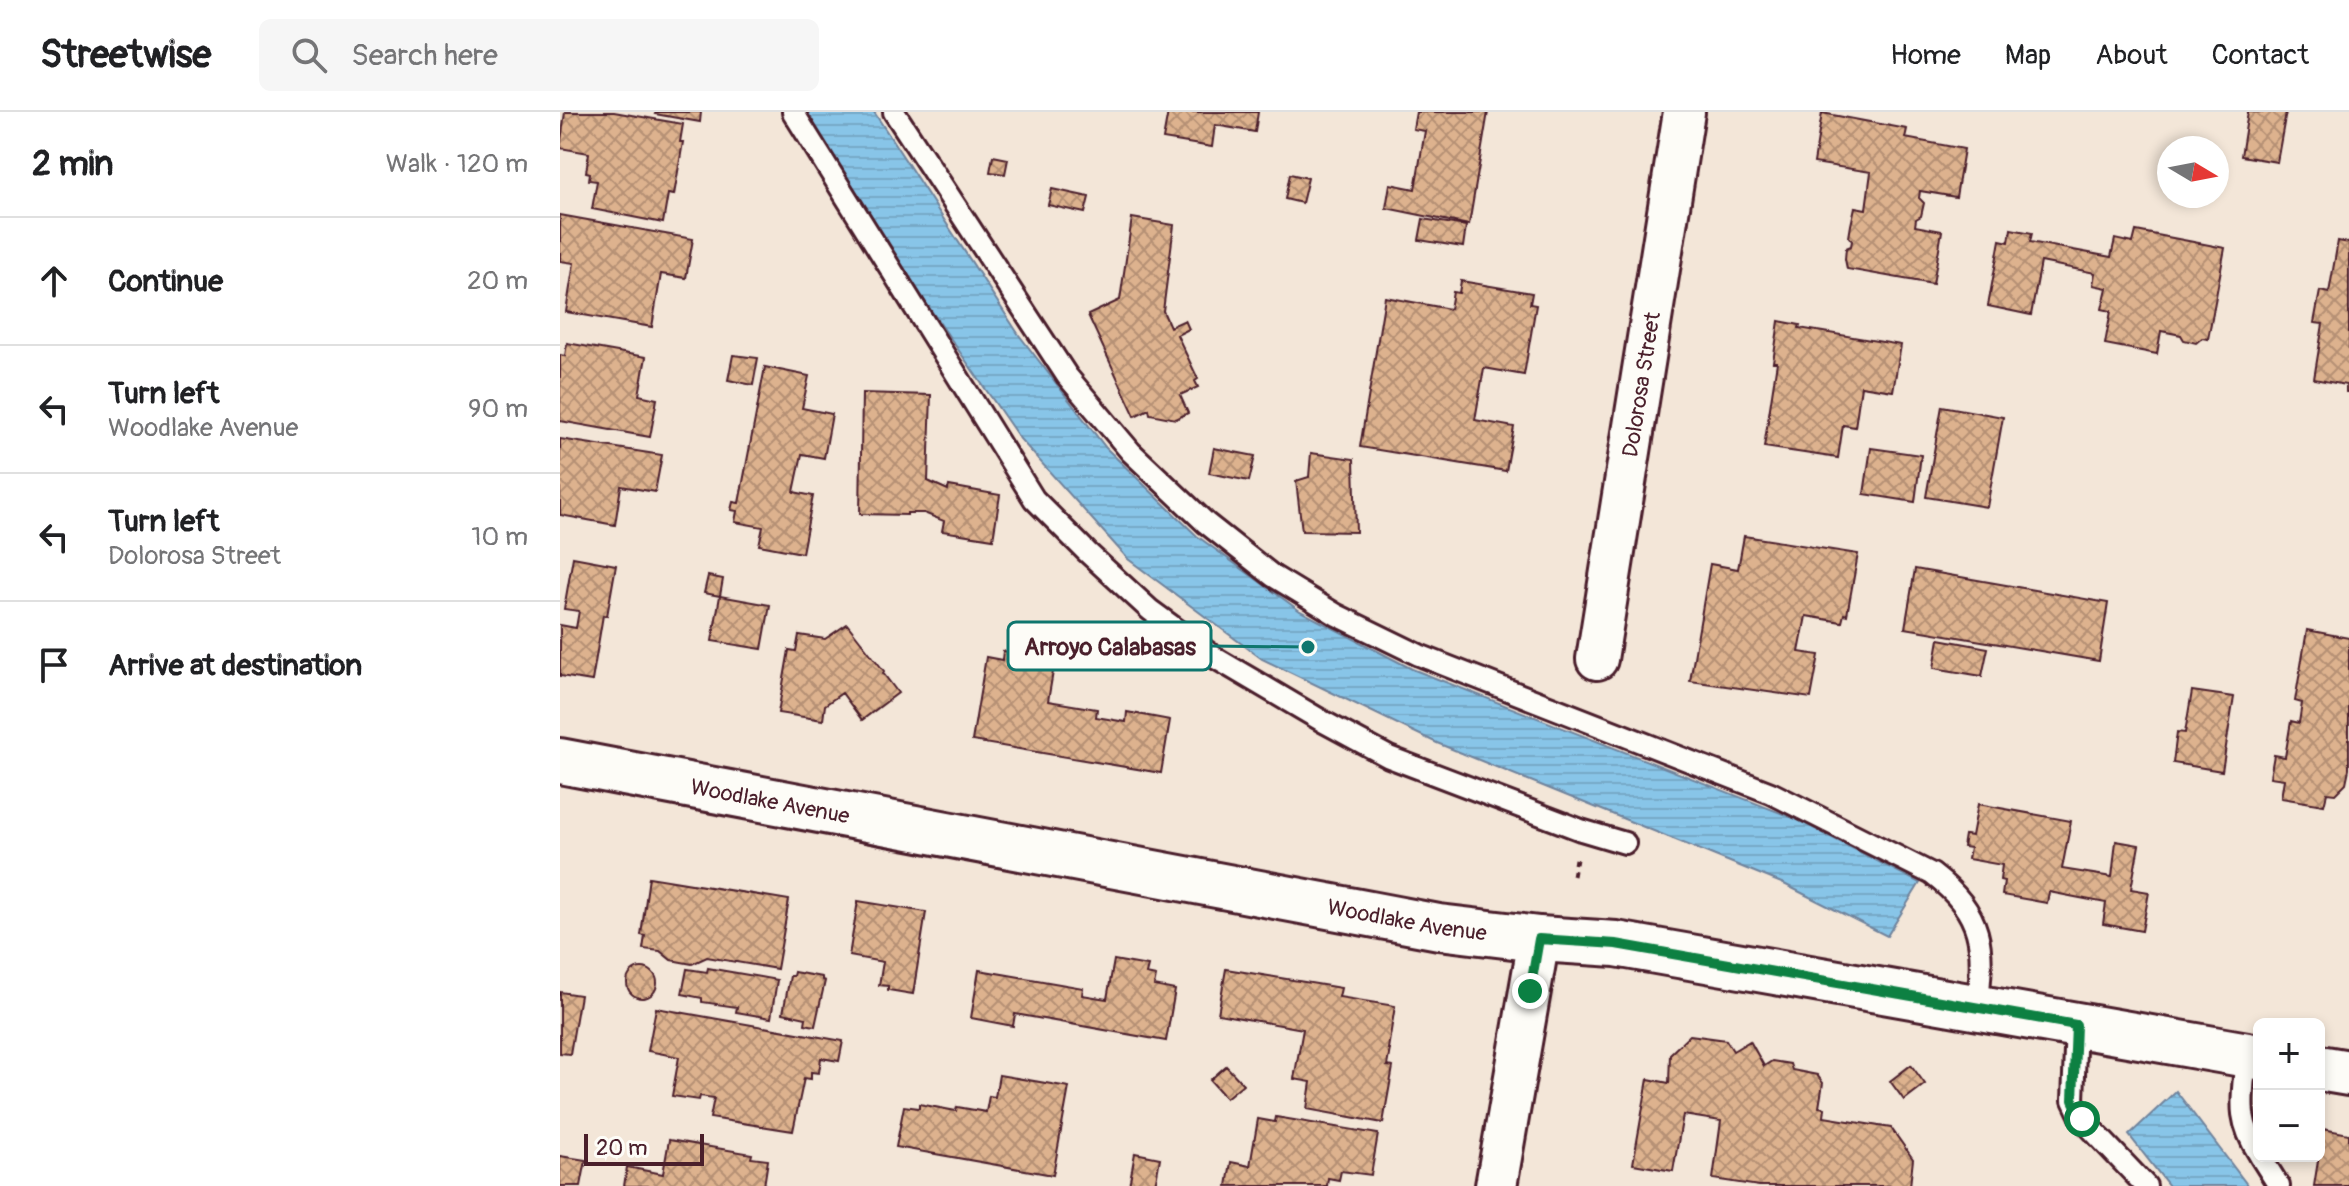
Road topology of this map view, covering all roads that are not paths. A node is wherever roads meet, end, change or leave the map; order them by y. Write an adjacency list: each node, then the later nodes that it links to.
1 (793, 112): 6 (lane)
2 (894, 112): 8 (lane)
3 (1684, 112): 4 (street, Dolorosa Street)
4 (1597, 659)
5 (560, 761): 7 (street, Woodlake Avenue)
6 (1625, 843)
7 (1539, 939): 8 (street, Woodlake Avenue); 15 (street)
8 (1977, 1008): 9 (street, Woodlake Avenue)
9 (2076, 1025): 10 (street, Woodlake Avenue); 16 (lane)
10 (2253, 1056): 13 (lane)
11 (2325, 1069): 12 (street)
12 (2349, 1073)
13 (2253, 1144)
14 (2264, 1162): 17 (lane)
15 (1496, 1186)
16 (2146, 1186)
17 (2279, 1186)

